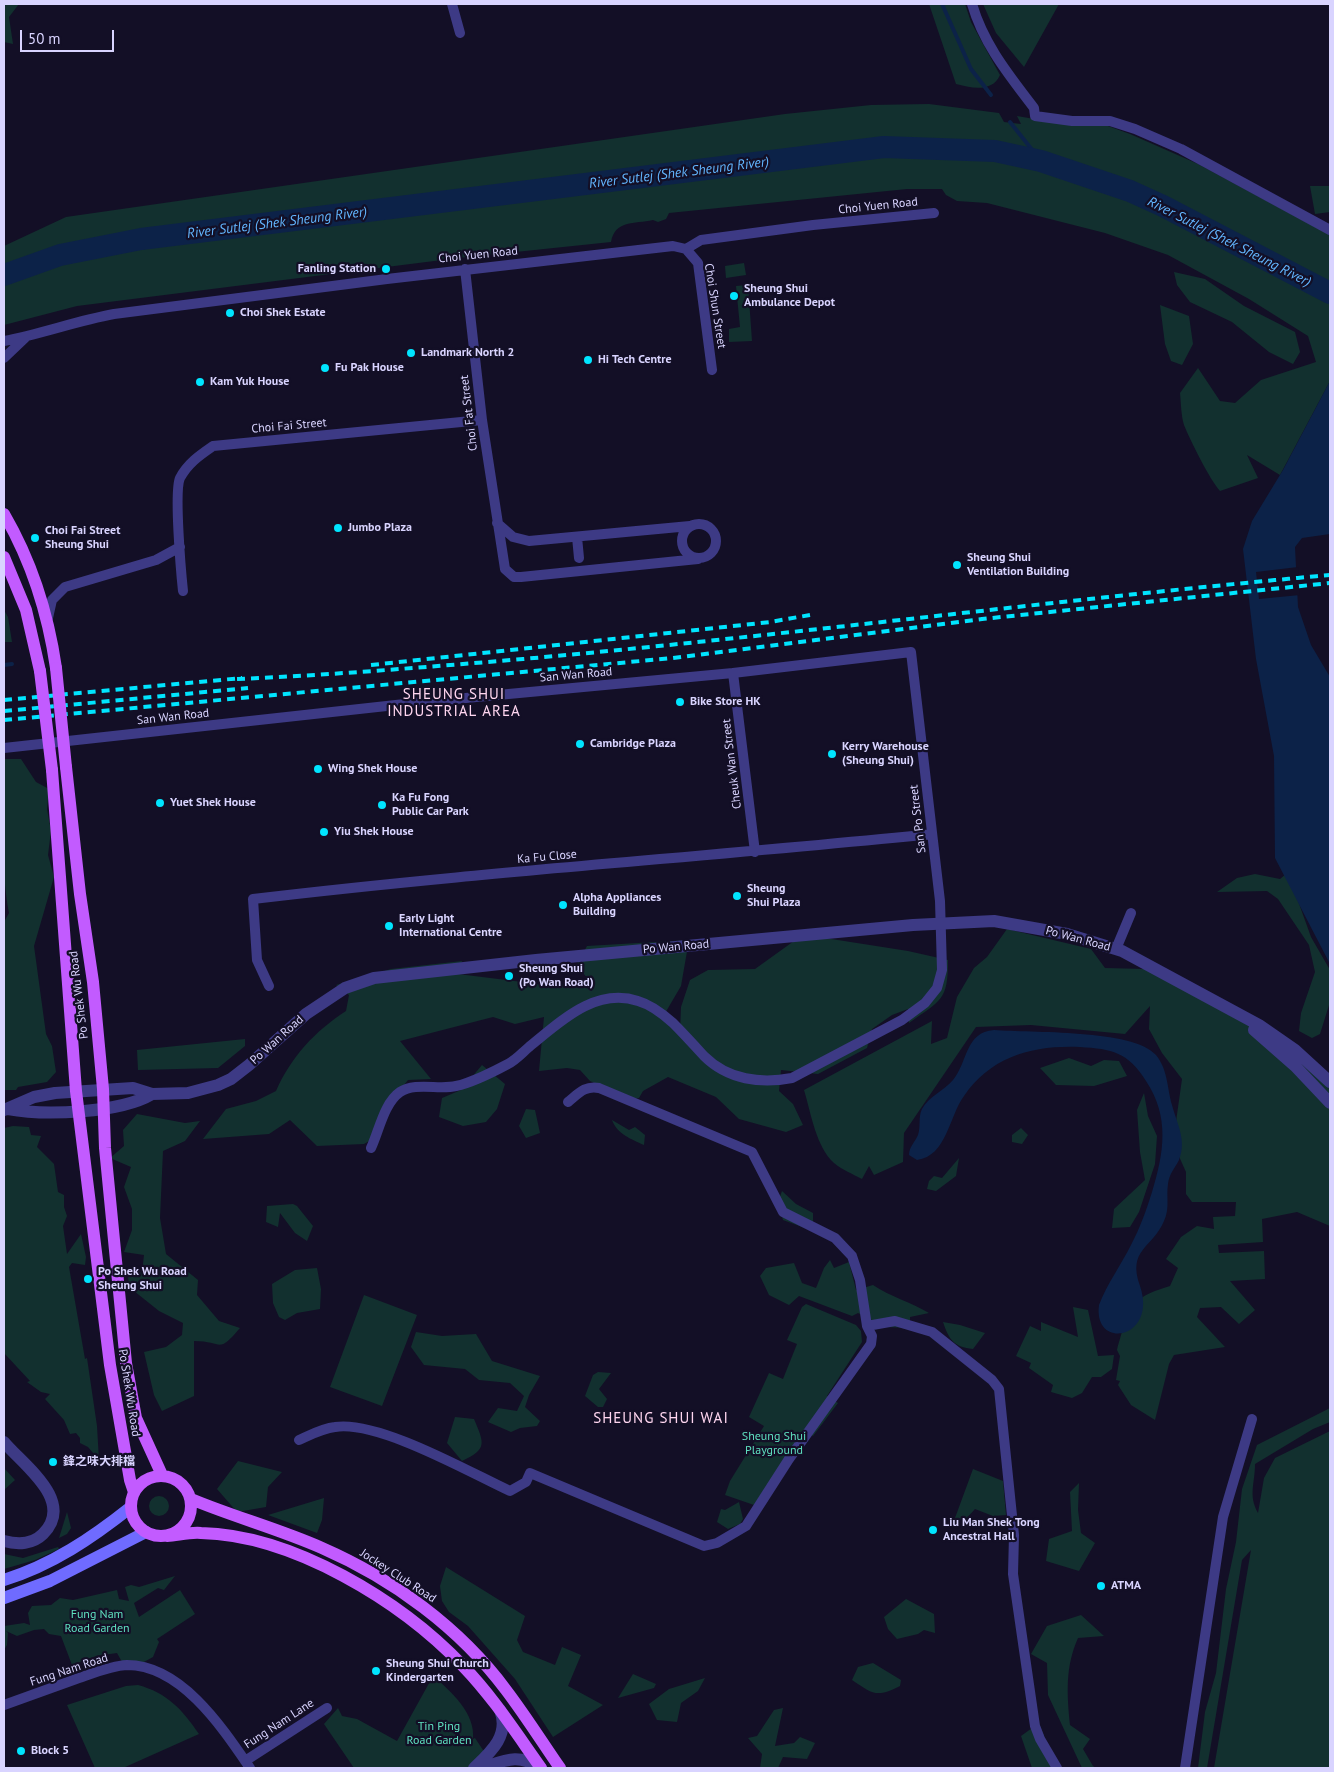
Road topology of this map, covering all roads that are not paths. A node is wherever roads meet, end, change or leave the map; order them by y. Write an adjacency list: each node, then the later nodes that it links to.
1 (452, 4): 3 (street)
2 (972, 4): 5 (street)
3 (460, 33)
4 (934, 213): 6 (street, Choi Yuen Road)
5 (1330, 230)
6 (686, 250): 7 (street, Choi Yuen Road); 11 (street, Choi Shun Street)
7 (465, 269): 8 (street, Choi Yuen Road); 12 (street, Choi Fat Street)
8 (25, 337): 9 (street, Choi Yuen Road); 10 (street, Choi Yuen Road)
9 (4, 341)
10 (4, 358)
11 (712, 370)
12 (482, 420): 14 (street, Choi Fat Street); 17 (street, Choi Fai Street)
13 (4, 514): 22 (main road, Po Shek Wu Road)
14 (497, 523): 16 (street); 20 (street, Choi Fat Street)
15 (690, 526): 16 (street); 20 (street); 20 (street)
16 (577, 538): 19 (street)
17 (180, 547): 21 (street, Choi Fai Street); 22 (street)
18 (4, 557): 35 (main road, Po Shek Wu Road, bridge)
19 (579, 558)
20 (698, 559)
21 (183, 591)
22 (48, 620): 34 (main road, Po Shek Wu Road, bridge)
23 (911, 652): 24 (street, San Wan Road); 26 (street, San Po Street)
24 (734, 673): 25 (street, San Wan Road); 27 (street, Cheuk Wan Street)
25 (4, 748)
26 (932, 834): 27 (street, Ka Fu Close); 29 (street, San Po Street)
27 (755, 852): 31 (street, Ka Fu Close)
28 (1131, 913): 30 (street)
29 (941, 923): 30 (street, Po Wan Road); 36 (street, Po Wan Road); 42 (street, San Po Street)
30 (1116, 949): 32 (street, Po Wan Road)
31 (268, 986)
32 (1220, 1003): 33 (street, Po Wan Road); 38 (street, Po Wan Road)
33 (1330, 1080)
34 (103, 1089): 35 (street, Po Wan Road); 36 (street, Po Wan Road); 39 (main road, Po Shek Wu Road)
35 (76, 1091): 40 (street, Po Wan Road); 41 (main road, Po Shek Wu Road)
36 (152, 1094): 39 (street, Po Wan Road)
37 (568, 1102): 43 (street)
38 (1330, 1103)
39 (104, 1107): 41 (street, Po Wan Road); 47 (main road, Po Shek Wu Road)
40 (6, 1110): 41 (street, Po Wan Road)
41 (78, 1111): 48 (main road, Po Shek Wu Road)
42 (371, 1148)
43 (867, 1326): 45 (street); 64 (street)
44 (1252, 1419): 65 (street)
45 (299, 1440)
46 (4, 1444): 53 (street)
47 (162, 1475): 48 (main road); 49 (main road)
48 (134, 1492): 50 (main road, Po Shek Wu Road)
49 (191, 1498): 52 (main road); 63 (main road, Jockey Club Road)
50 (131, 1507): 51 (main road); 54 (main road)
51 (146, 1532): 52 (main road); 55 (main road)
52 (168, 1536): 58 (main road)
53 (4, 1541)
54 (4, 1580)
55 (4, 1598)
56 (4, 1705): 59 (street, Fung Nam Road)
57 (327, 1708): 59 (street, Fung Nam Lane)
58 (500, 1709): 60 (street); 62 (main road)
59 (248, 1765)
60 (474, 1768)
61 (482, 1768): 62 (street)
62 (541, 1768)
63 (560, 1768)
64 (1057, 1768)
65 (1184, 1768)

